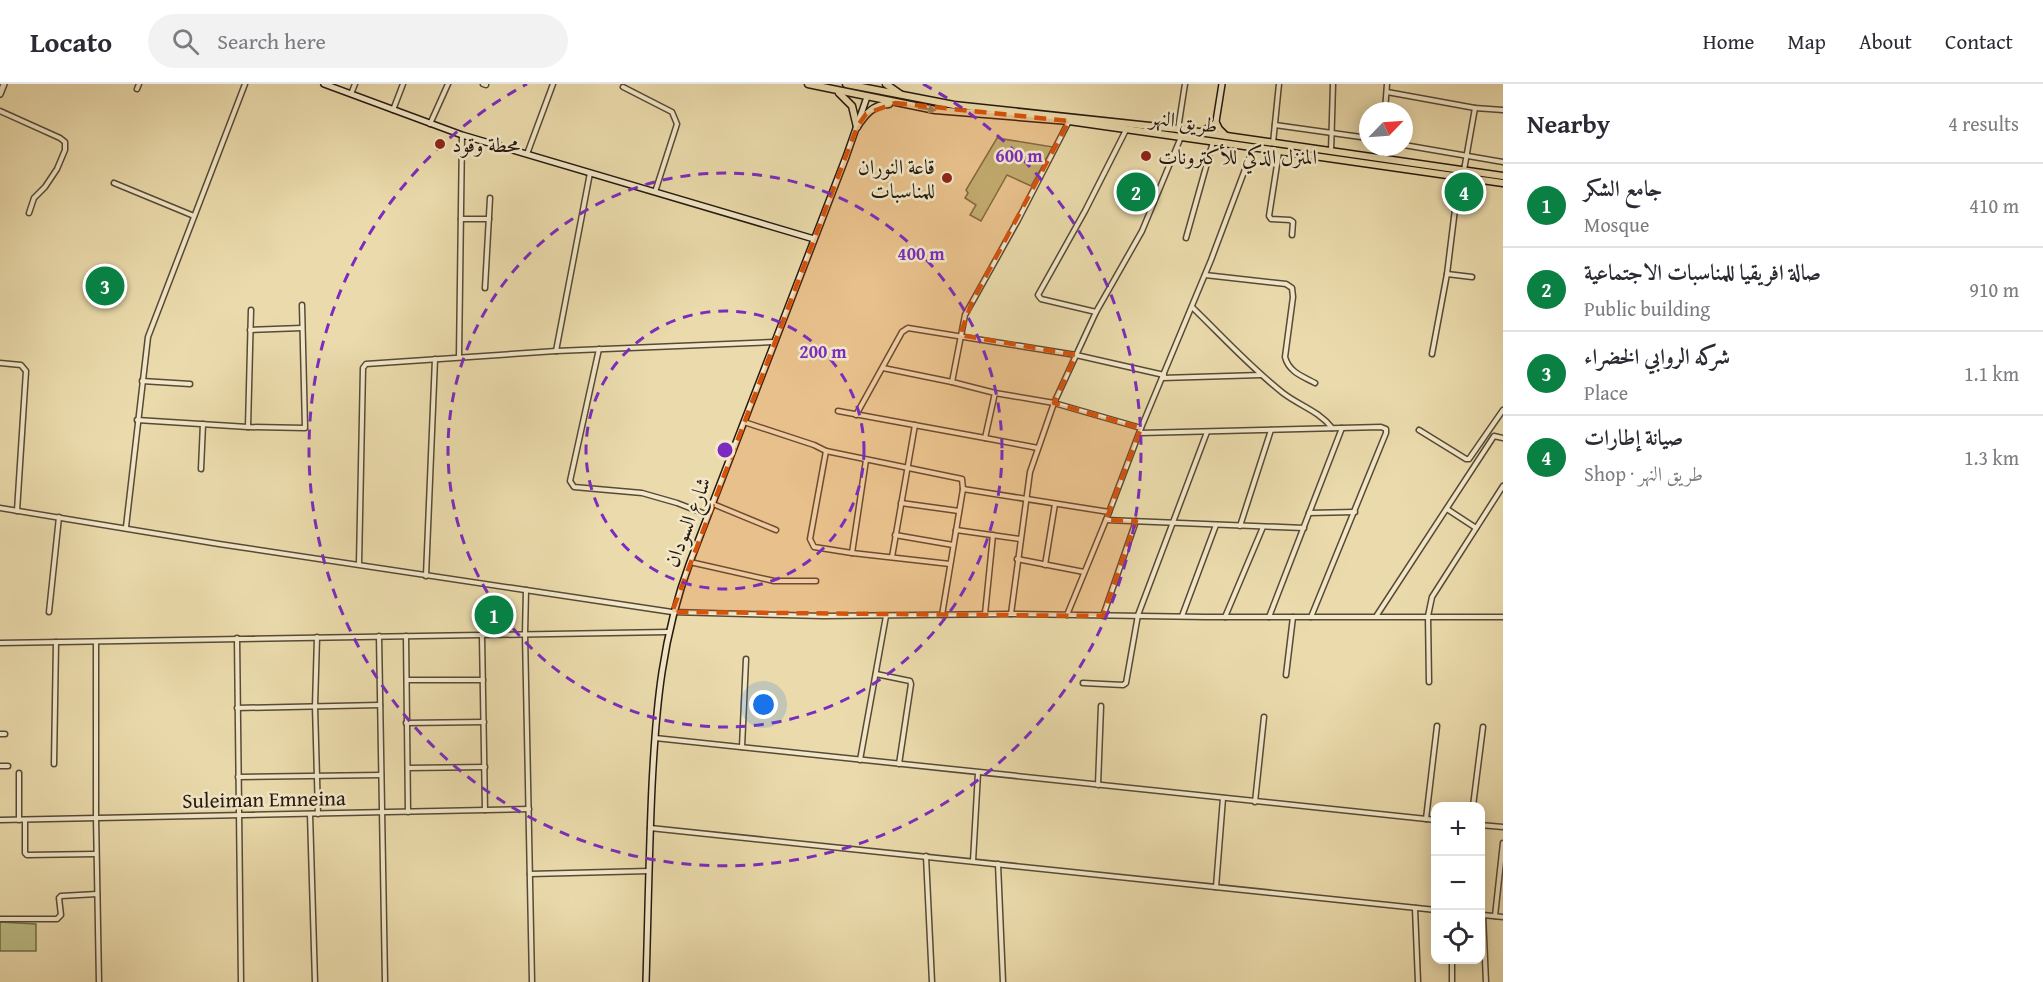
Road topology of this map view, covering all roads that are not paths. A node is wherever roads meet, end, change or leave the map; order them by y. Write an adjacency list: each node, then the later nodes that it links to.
1 (4, 84): 20 (main road)
2 (244, 84): 64 (street)
3 (324, 84): 21 (main road)
4 (355, 84): 21 (street)
5 (403, 84): 27 (street)
6 (448, 84): 32 (street)
7 (552, 84): 49 (street)
8 (808, 84): 18 (main road, طريق النهر)
9 (846, 84): 17 (main road)
10 (886, 84): 23 (main road)
11 (1185, 84): 35 (street)
12 (1222, 84): 31 (main road)
13 (1279, 84): 33 (street)
14 (1334, 84): 38 (street)
15 (1387, 84): 19 (street)
16 (623, 87): 61 (street)
17 (871, 87): 23 (main road)
18 (836, 90): 22 (main road, طريق النهر); 34 (main road)
19 (1387, 92): 24 (street); 26 (street)
20 (0, 94)
21 (351, 94): 27 (main road)
22 (867, 97): 25 (main road, طريق النهر); 34 (main road, شارع السودان)
23 (906, 97): 30 (main road)
24 (1386, 102)
25 (895, 103): 30 (main road, طريق النهر, one-way to 30); 34 (main road)
26 (1475, 108): 28 (street); 52 (street)
27 (393, 110): 32 (main road)
28 (1503, 110)
29 (0, 111): 63 (street)
30 (1068, 119): 35 (main road, طريق النهر); 36 (main road, طريق النهر); 80 (street)
31 (1216, 123): 37 (main road); 39 (main road); 41 (main road)
32 (430, 124): 40 (main road)
33 (1275, 125): 38 (street); 45 (street)
34 (857, 126): 69 (main road, شارع السودان)
35 (1178, 129): 37 (main road, طريق النهر)
36 (1126, 130): 43 (main road, طريق النهر); 77 (street)
37 (1202, 132): 39 (main road, طريق النهر)
38 (1332, 132): 42 (street); 50 (street)
39 (1214, 134): 41 (main road, طريق النهر)
40 (462, 135): 49 (main road); 65 (street)
41 (1226, 136): 45 (main road, طريق النهر)
42 (1359, 136)
43 (1181, 137): 44 (main road, طريق النهر); 77 (street)
44 (1213, 142): 47 (main road, طريق النهر); 68 (street)
45 (1273, 143): 50 (main road, طريق النهر)
46 (1413, 147): 52 (street)
47 (1253, 148): 48 (main road, طريق النهر); 70 (street)
48 (1279, 152): 50 (main road, طريق النهر); 67 (street)
49 (527, 155): 56 (main road)
50 (1331, 155): 53 (main road, طريق النهر); 58 (main road, طريق النهر)
51 (1380, 156): 53 (street)
52 (1467, 157): 54 (street); 55 (street)
53 (1379, 159): 55 (main road, طريق النهر)
54 (1503, 162)
55 (1464, 171): 57 (main road, طريق النهر)
56 (590, 173): 61 (main road); 83 (street)
57 (1503, 176)
58 (1460, 177): 60 (main road, طريق النهر); 71 (street)
59 (114, 183): 64 (street)
60 (1503, 183)
61 (655, 192): 69 (main road)
62 (490, 198): 66 (street)
63 (29, 213)
64 (194, 216): 92 (street)
65 (460, 219): 66 (street); 86 (street)
66 (489, 219): 73 (street)
67 (1292, 236)
68 (1186, 238)
69 (814, 239): 81 (main road, شارع السودان)
70 (1205, 274): 75 (street); 94 (street)
71 (1446, 274): 72 (street); 84 (street)
72 (1472, 277)
73 (485, 288)
74 (302, 306): 78 (street)
75 (1192, 307): 90 (street); 91 (street)
76 (250, 310): 79 (street)
77 (1096, 312): 85 (street)
78 (303, 328): 79 (street); 105 (street)
79 (250, 330): 105 (street)
80 (960, 335): 85 (street); 89 (street); 93 (street)
81 (775, 342): 82 (street); 102 (main road, شارع السودان)
82 (599, 349): 83 (street); 132 (street)
83 (556, 351): 86 (street)
84 (1432, 354)
85 (1076, 355): 91 (street); 97 (street)
86 (459, 357): 87 (street)
87 (435, 359): 153 (street); 157 (street)
88 (0, 363): 127 (street)
89 (883, 368): 93 (street); 100 (street)
90 (1262, 375): 91 (street); 106 (street)
91 (1163, 376): 108 (street)
92 (142, 381): 95 (street); 101 (street)
93 (952, 382): 96 (street)
94 (1315, 383)
95 (190, 384)
96 (995, 393): 97 (street); 112 (street)
97 (1054, 403): 108 (street); 114 (street)
98 (1503, 410): 110 (street)
99 (838, 411): 100 (street)
100 (856, 415): 104 (street)
101 (137, 420): 103 (street); 139 (street)
102 (744, 422): 115 (street); 122 (main road, شارع السودان)
103 (203, 424): 105 (street); 118 (street)
104 (915, 425): 112 (street); 117 (street)
105 (248, 427)
106 (1332, 428): 107 (street); 109 (street)
107 (1342, 428): 130 (street); 131 (street)
108 (1141, 430): 111 (street); 129 (street)
109 (1272, 430): 111 (street); 138 (street)
110 (1419, 430)
111 (1207, 432): 136 (street)
112 (985, 438): 114 (street)
113 (1503, 438): 126 (street)
114 (1038, 448): 121 (street)
115 (826, 451): 116 (street); 149 (street)
116 (866, 460): 117 (street); 149 (street)
117 (906, 468): 120 (street); 123 (street)
118 (201, 469)
119 (1503, 486): 142 (street)
120 (963, 489): 121 (street); 128 (street)
121 (1026, 499): 124 (street); 147 (street)
122 (712, 503): 132 (main road, شارع السودان); 143 (street)
123 (901, 503): 128 (street); 146 (street)
124 (1055, 504): 129 (street); 155 (street)
125 (0, 508): 127 (street)
126 (1446, 509): 142 (street); 171 (street)
127 (17, 511): 133 (street)
128 (959, 511): 144 (street)
129 (1109, 512): 134 (street)
130 (1355, 512): 131 (street); 176 (street)
131 (1309, 513): 141 (street)
132 (708, 515): 152 (main road, شارع السودان)
133 (58, 517): 139 (street); 160 (street)
134 (1106, 520): 135 (street); 156 (street)
135 (1136, 521): 136 (street); 169 (street)
136 (1172, 522): 137 (street); 167 (street)
137 (1216, 525): 138 (street); 170 (street)
138 (1240, 526): 140 (street)
139 (126, 527): 153 (street)
140 (1263, 527): 141 (street); 173 (street)
141 (1304, 528): 174 (street)
142 (1476, 528): 172 (street)
143 (776, 530)
144 (957, 530): 145 (street); 148 (street)
145 (993, 535): 147 (street); 163 (street)
146 (895, 536): 148 (street); 150 (street)
147 (1020, 539): 151 (street)
148 (954, 545): 154 (street)
149 (852, 553): 150 (street)
150 (892, 557): 154 (street)
151 (1017, 560): 155 (street); 164 (street)
152 (690, 562): 158 (street); 161 (main road, شارع السودان)
153 (359, 564): 157 (street)
154 (950, 564): 165 (street)
155 (1045, 565): 156 (street)
156 (1084, 572): 166 (street)
157 (426, 576): 159 (street)
158 (816, 582)
159 (526, 590): 161 (street); 179 (street)
160 (49, 612)
161 (672, 612): 168 (street); 178 (main road, شارع السودان)
162 (1503, 612): 177 (street)
163 (985, 614): 164 (street); 165 (street)
164 (1011, 614): 166 (street)
165 (942, 615): 168 (street)
166 (1067, 615): 169 (street)
167 (1138, 615): 169 (street); 170 (street); 194 (street)
168 (886, 616): 189 (street)
169 (1103, 616)
170 (1182, 616): 173 (street)
171 (1376, 616): 172 (street); 176 (street)
172 (1428, 616): 177 (street); 193 (street)
173 (1226, 617): 174 (street)
174 (1269, 617): 175 (street)
175 (1293, 617): 176 (street); 190 (street)
176 (1311, 617)
177 (1502, 617)
178 (668, 632): 179 (street); 204 (main road, شارع السودان)
179 (525, 634): 182 (street); 222 (street)
180 (379, 636): 181 (street); 183 (street); 195 (street)
181 (406, 636): 182 (street); 191 (street)
182 (482, 636): 192 (street)
183 (317, 637): 184 (street); 196 (street)
184 (237, 639): 186 (street); 198 (street)
185 (56, 642): 186 (street); 187 (street); 207 (street)
186 (96, 642): 229 (street)
187 (0, 643)
188 (746, 659): 205 (street)
189 (876, 674): 206 (street); 208 (street)
190 (1286, 675)
191 (406, 680): 192 (street); 201 (street)
192 (483, 680): 200 (street)
193 (1429, 682)
194 (1083, 683)
195 (380, 705): 196 (street); 215 (street)
196 (315, 706): 198 (street); 216 (street)
197 (1101, 706): 218 (street)
198 (237, 708): 217 (street)
199 (1264, 717): 220 (street)
200 (484, 722): 201 (street); 211 (street)
201 (406, 723): 212 (street)
202 (1437, 726): 230 (street)
203 (1483, 727): 221 (street)
204 (655, 738): 205 (street); 237 (main road, شارع السودان)
205 (742, 747): 206 (street)
206 (860, 760): 208 (street)
207 (54, 764)
208 (899, 764): 214 (street)
209 (0, 766): 210 (street)
210 (8, 766)
211 (485, 766): 212 (street); 223 (street)
212 (408, 768): 225 (street)
213 (19, 773): 232 (street)
214 (978, 773): 218 (street); 241 (street)
215 (381, 775): 216 (street); 224 (street)
216 (316, 776): 217 (street); 227 (street)
217 (238, 777): 228 (street)
218 (1098, 785): 219 (street)
219 (1223, 798): 220 (street); 245 (street)
220 (1256, 802): 230 (street)
221 (1474, 802)
222 (529, 809): 223 (street, Suleiman Emneina); 244 (street)
223 (485, 810): 225 (street, Suleiman Emneina)
224 (381, 812): 225 (street, Suleiman Emneina); 227 (street, Suleiman Emneina); 258 (street)
225 (408, 812)
226 (310, 814): 227 (street, Suleiman Emneina); 228 (street, Suleiman Emneina); 257 (street)
227 (318, 814)
228 (239, 815): 229 (street, Suleiman Emneina); 256 (street)
229 (96, 817): 233 (street, Suleiman Emneina); 239 (street)
230 (1426, 819): 234 (street)
231 (0, 820): 232 (street, Suleiman Emneina)
232 (19, 820): 233 (street, Suleiman Emneina)
233 (25, 820): 239 (street)
234 (1431, 820)
235 (1485, 825): 236 (street)
236 (1503, 827)
237 (650, 828): 240 (street); 243 (main road, شارع السودان)
238 (1503, 843): 250 (street)
239 (96, 854): 246 (street)
240 (926, 856): 241 (street); 261 (street)
241 (973, 861): 242 (street)
242 (998, 864): 245 (street); 262 (street)
243 (649, 871): 244 (street); 260 (main road, شارع السودان)
244 (530, 874): 259 (street)
245 (1216, 887): 247 (street)
246 (97, 894): 252 (street); 255 (street)
247 (1415, 908): 248 (street); 263 (street)
248 (1431, 910)
249 (1485, 915): 250 (street)
250 (1495, 916): 251 (street)
251 (1503, 917)
252 (0, 919)
253 (1452, 964): 264 (street)
254 (1485, 964): 265 (street)
255 (99, 982)
256 (241, 982)
257 (315, 982)
258 (385, 982)
259 (532, 982)
260 (646, 982)
261 (932, 982)
262 (1003, 982)
263 (1418, 982)
264 (1452, 982)
265 (1486, 982)

